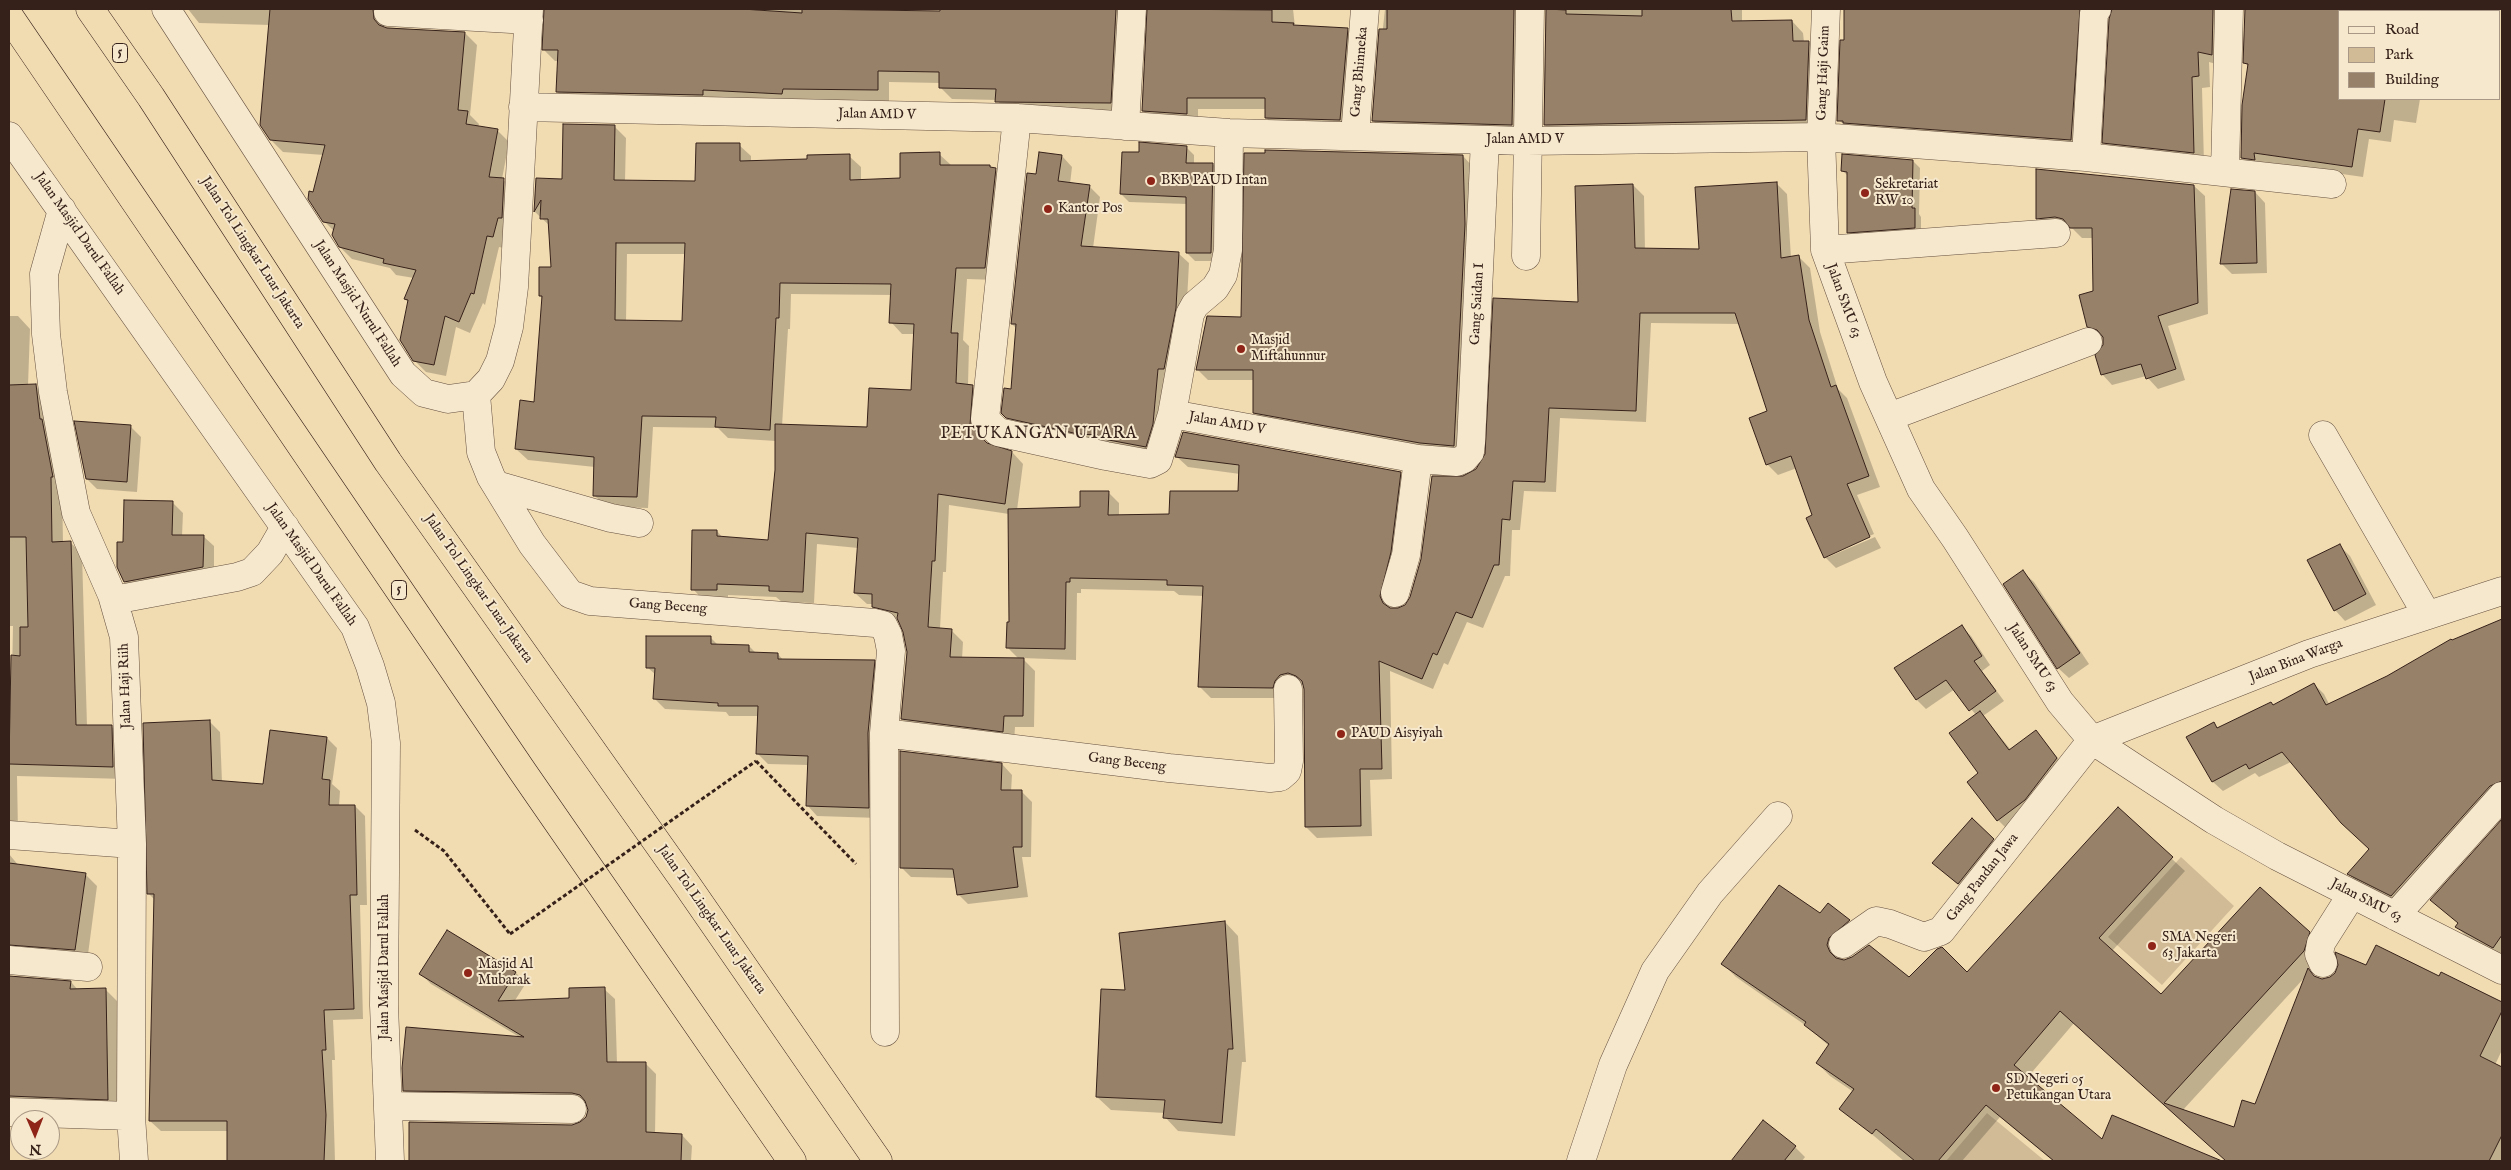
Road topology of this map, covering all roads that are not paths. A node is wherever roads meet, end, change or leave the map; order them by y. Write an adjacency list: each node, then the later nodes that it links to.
1 (90, 9): 64 (highway, Jalan Tol Lingkar Luar Jakarta / 5)
2 (166, 9): 29 (street, Jalan Masjid Nurul Fallah)
3 (1132, 9): 14 (street)
4 (1365, 9): 16 (street, Gang Bhinneka)
5 (1530, 9): 20 (street)
6 (1826, 9): 18 (street, Gang Haji Gaim)
7 (2097, 9): 21 (street)
8 (2229, 9): 22 (street)
9 (388, 12): 10 (street)
10 (529, 15): 12 (street)
11 (9, 16): 63 (highway, 5)
12 (524, 107): 13 (street, Jalan AMD V); 29 (street)
13 (1017, 118): 14 (street, Jalan AMD V); 30 (street)
14 (1125, 126): 15 (street, Jalan AMD V)
15 (1230, 133): 16 (street, Jalan AMD V); 30 (street, Jalan AMD V)
16 (1355, 135): 19 (street, Jalan AMD V)
17 (9, 136): 24 (street, Jalan Masjid Darul Fallah)
18 (1821, 136): 20 (street, Jalan AMD V); 21 (street, Jalan AMD V); 26 (street, Jalan SMU 63)
19 (1485, 140): 20 (street, Jalan AMD V); 34 (street, Gang Saidan I)
20 (1527, 141): 27 (street)
21 (2086, 157): 22 (street, Jalan AMD V)
22 (2225, 171): 23 (street, Jalan AMD V)
23 (2332, 184)
24 (62, 210): 37 (street, Jalan Masjid Darul Fallah); 40 (street, Jalan Haji Riih)
25 (2056, 233): 26 (street)
26 (1825, 250): 31 (street, Jalan SMU 63)
27 (1526, 256)
28 (2088, 342): 31 (street)
29 (476, 395): 35 (street, Gang Beceng)
30 (1172, 414): 33 (street, Jalan AMD V)
31 (1888, 416): 44 (street, Jalan SMU 63)
32 (2323, 435): 41 (street)
33 (1418, 459): 34 (street, Jalan AMD V); 39 (street)
34 (1457, 462)
35 (496, 485): 36 (street); 43 (street, Gang Beceng)
36 (639, 523)
37 (285, 527): 40 (street); 57 (street, Jalan Masjid Darul Fallah)
38 (2502, 592): 41 (street, Jalan Bina Warga)
39 (1395, 594)
40 (114, 600): 48 (street, Jalan Haji Riih)
41 (2427, 615): 44 (street, Jalan Bina Warga)
42 (1288, 689): 43 (street, Gang Beceng)
43 (884, 733): 56 (street, Gang Beceng)
44 (2092, 740): 49 (street, Jalan SMU 63); 51 (street, Gang Pandan Jawa)
45 (2502, 796): 50 (street)
46 (1778, 816): 65 (street)
47 (9, 835): 48 (street)
48 (132, 844): 60 (street, Jalan Haji Riih)
49 (2352, 894): 50 (street, Jalan SMU 63); 53 (street)
50 (2394, 916): 55 (street, Jalan SMU 63)
51 (1843, 944)
52 (9, 960): 54 (street)
53 (2323, 963)
54 (88, 967)
55 (2502, 970)
56 (885, 1032)
57 (388, 1106): 58 (street); 62 (street, Jalan Masjid Darul Fallah)
58 (572, 1109)
59 (9, 1112): 60 (street)
60 (131, 1116): 61 (street, Jalan Haji Riih)
61 (134, 1161)
62 (390, 1161)
63 (792, 1161)
64 (878, 1161)
65 (1581, 1161)

